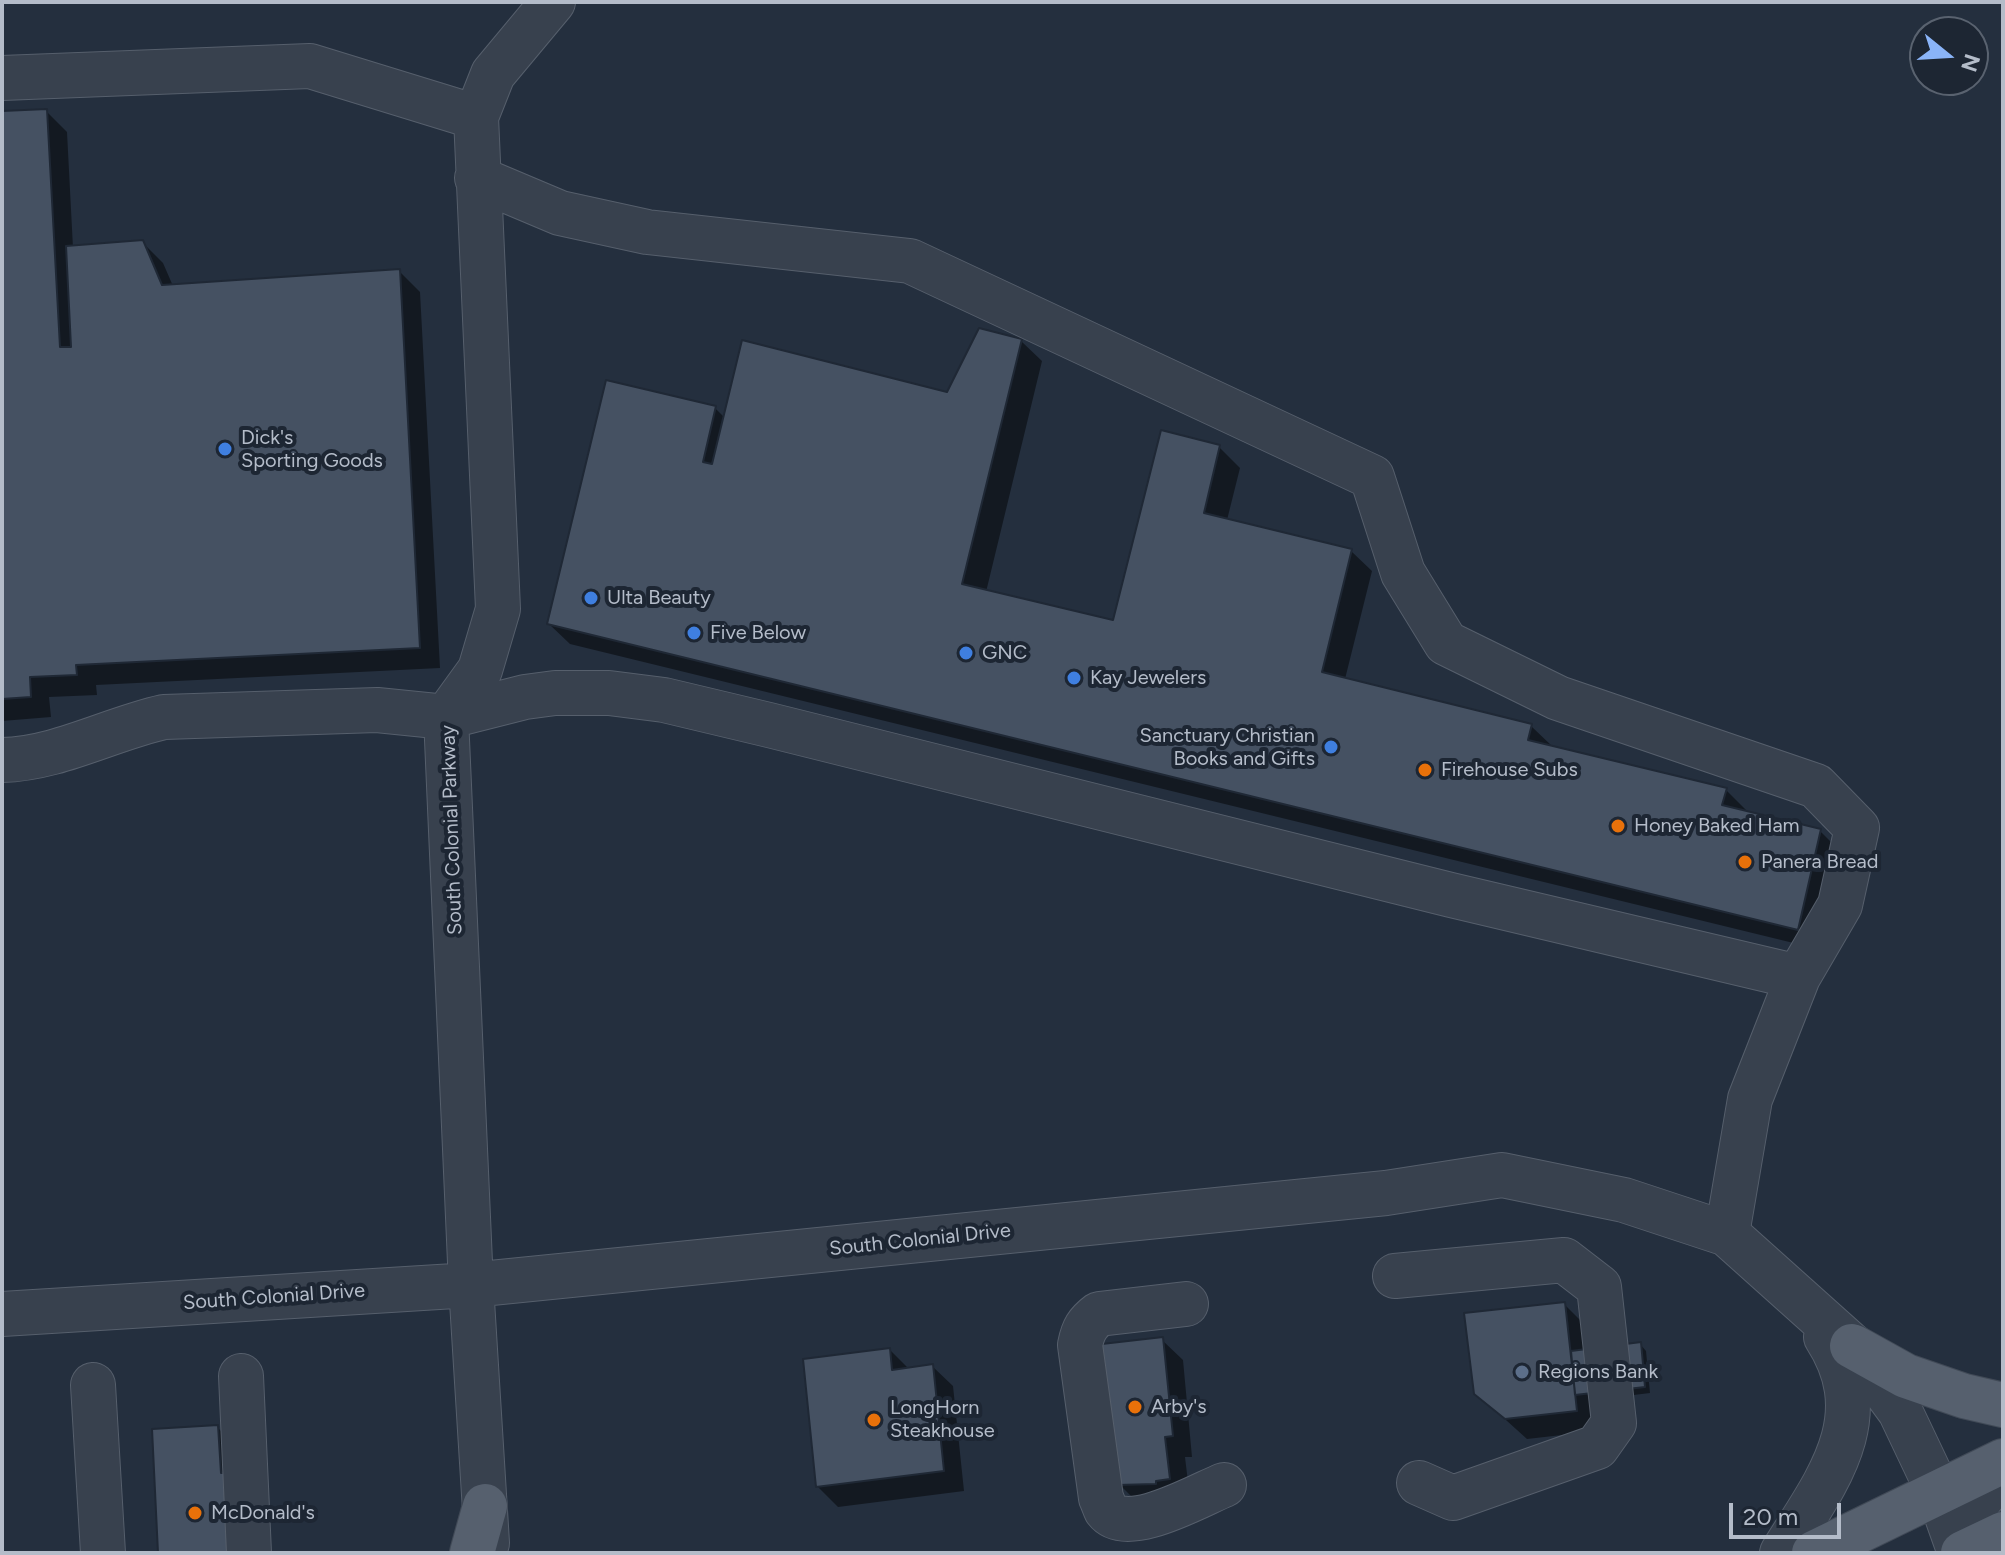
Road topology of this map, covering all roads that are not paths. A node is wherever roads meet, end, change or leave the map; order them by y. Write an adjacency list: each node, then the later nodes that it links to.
1 (553, 2): 3 (street, South Colonial Parkway)
2 (2, 78): 3 (street)
3 (476, 117): 4 (street, South Colonial Parkway)
4 (477, 178): 5 (street, South Colonial Parkway); 7 (street)
5 (446, 717): 6 (street); 7 (street); 10 (street, South Colonial Parkway)
6 (2, 760)
7 (1798, 977): 8 (street)
8 (1727, 1234): 10 (street, South Colonial Drive); 11 (street, South Colonial Drive)
9 (1395, 1276): 20 (street)
10 (471, 1285): 13 (street, South Colonial Drive); 23 (street, South Colonial Parkway)
11 (1803, 1301): 14 (street, South Colonial Drive); 29 (street, South Colonial Drive)
12 (1186, 1304): 21 (street)
13 (2, 1314)
14 (1852, 1346): 17 (main road); 22 (street, South Colonial Drive)
15 (241, 1376): 26 (street)
16 (93, 1385): 25 (street)
17 (2003, 1405)
18 (2003, 1461): 22 (main road)
19 (2003, 1471): 31 (street)
20 (1419, 1483)
21 (1224, 1485)
22 (1938, 1491): 30 (main road); 31 (street, South Colonial Drive)
23 (485, 1506): 27 (main road); 28 (street, South Colonial Parkway)
24 (2003, 1534): 31 (main road)
25 (103, 1553)
26 (249, 1553)
27 (472, 1553)
28 (488, 1553)
29 (1782, 1553)
30 (1814, 1553)
31 (1961, 1553)

